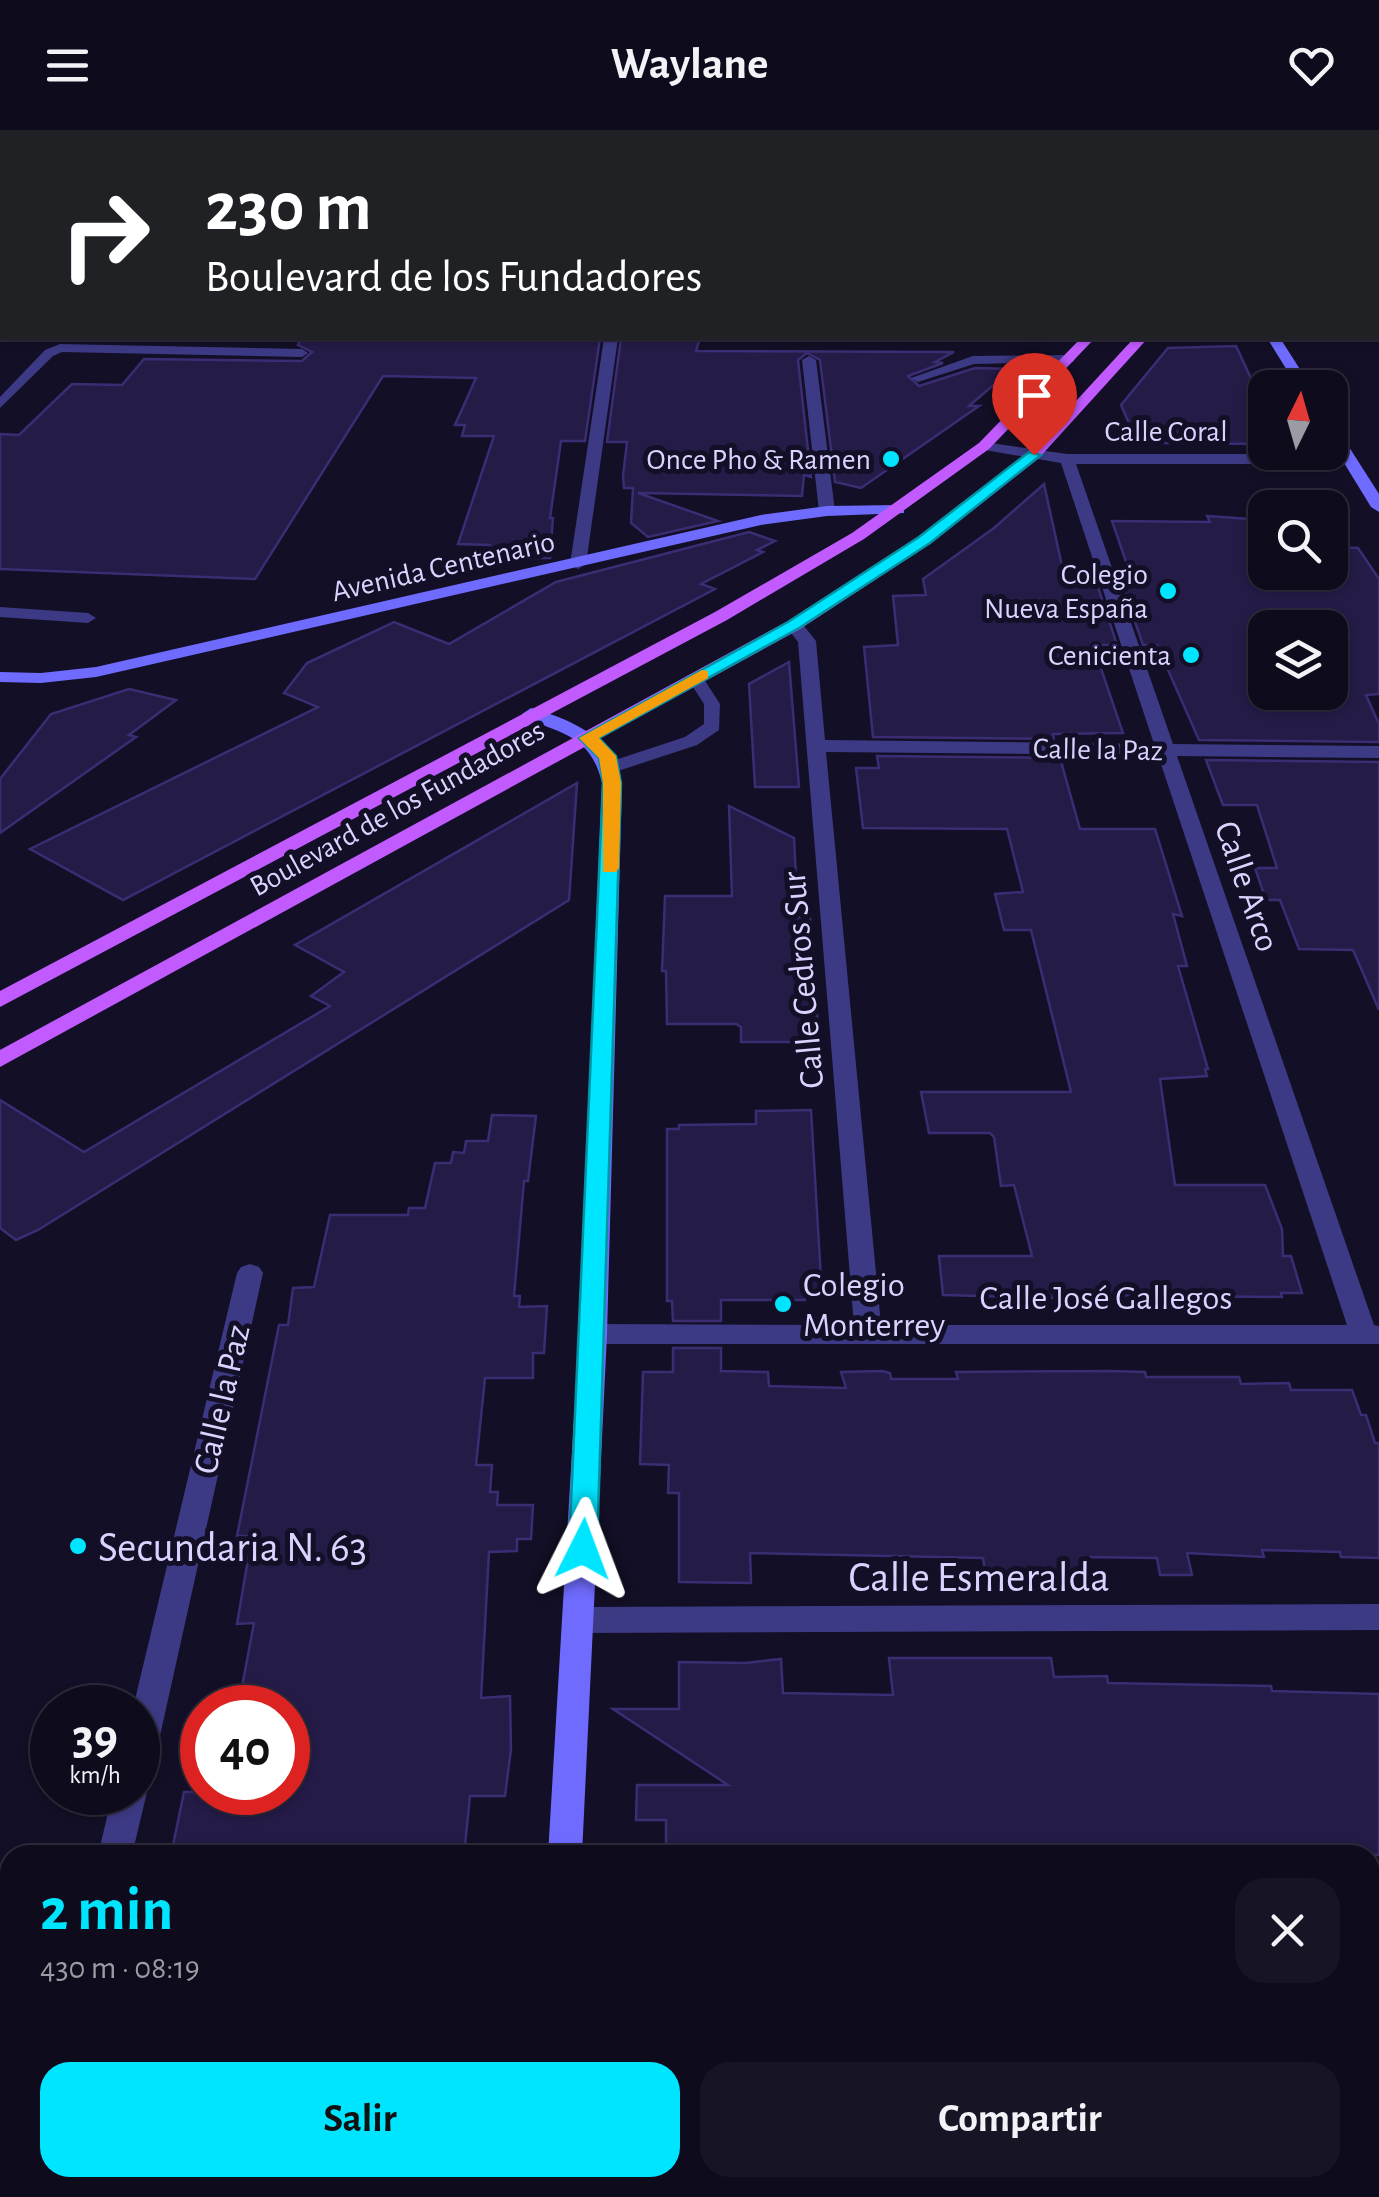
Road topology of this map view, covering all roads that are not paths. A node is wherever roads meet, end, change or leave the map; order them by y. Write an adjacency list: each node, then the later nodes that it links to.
1 (612, 340): 18 (street)
2 (1086, 340): 6 (main road, Boulevard de los Fundadores)
3 (1139, 340): 12 (main road, Boulevard de los Fundadores)
4 (1275, 340): 8 (street)
5 (302, 352): 10 (lane)
6 (1068, 359): 9 (street); 11 (main road, Boulevard de los Fundadores)
7 (808, 360): 17 (street)
8 (1294, 370)
9 (918, 378)
10 (0, 404)
11 (984, 446): 12 (street, Calle Coral); 16 (main road, Boulevard de los Fundadores)
12 (1034, 455): 14 (street, Calle Coral); 21 (main road, Boulevard de los Fundadores)
13 (1349, 458): 14 (street, Calle Coral); 15 (street)
14 (1067, 459): 27 (street, Calle Arco)
15 (1376, 497)
16 (898, 510): 17 (street, Avenida Centenario); 24 (main road, Boulevard de los Fundadores)
17 (827, 512): 18 (street, Avenida Centenario)
18 (578, 564): 22 (street, Avenida Centenario)
19 (0, 612): 20 (lane)
20 (88, 618)
21 (794, 625): 23 (main road, Boulevard de los Fundadores); 26 (street, Calle Cedros Sur)
22 (0, 676)
23 (696, 678): 25 (main road, Boulevard de los Fundadores); 29 (lane)
24 (531, 714): 25 (street); 30 (main road, Boulevard de los Fundadores)
25 (588, 738): 29 (street); 31 (main road, Boulevard de los Fundadores)
26 (817, 746): 27 (street, Calle la Paz); 34 (street, Calle Cedros Sur)
27 (1164, 750): 28 (street, Calle la Paz); 35 (street, Calle Arco)
28 (1379, 752)
29 (610, 768): 33 (street)
30 (0, 1000)
31 (0, 1060)
32 (250, 1272): 38 (street, Calle la Paz)
33 (593, 1334): 34 (street, Calle José Gallegos); 37 (street)
34 (868, 1334): 35 (street, Calle José Gallegos)
35 (1372, 1335)
36 (1379, 1617): 37 (street, Calle Esmeralda)
37 (579, 1620): 41 (street)
38 (155, 1685)
39 (125, 1815): 40 (street)
40 (117, 1845)
41 (566, 1845)

